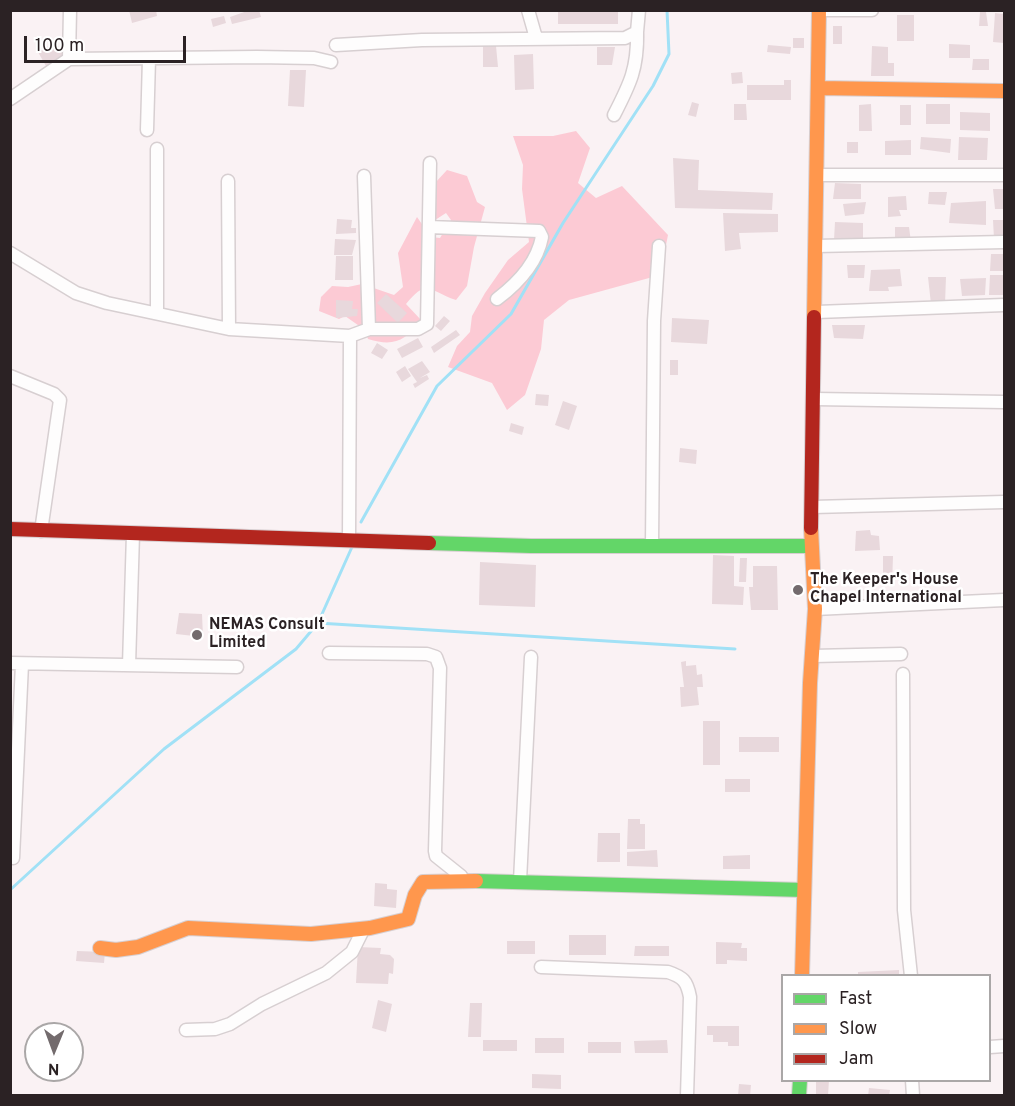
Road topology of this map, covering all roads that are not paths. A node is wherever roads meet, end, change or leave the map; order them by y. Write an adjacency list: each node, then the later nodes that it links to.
1 (70, 10): 10 (street)
2 (528, 10): 8 (street)
3 (639, 10): 7 (street)
4 (819, 10): 13 (street)
5 (826, 10): 6 (street)
6 (872, 10)
7 (637, 32): 8 (street); 16 (street)
8 (537, 38): 9 (street)
9 (336, 45)
10 (69, 59): 11 (street); 15 (street)
11 (149, 59): 12 (street); 17 (street)
12 (331, 62)
13 (819, 88): 14 (street); 20 (street)
14 (1005, 92)
15 (10, 99)
16 (614, 115)
17 (147, 130)
18 (157, 149): 32 (street)
19 (430, 163): 24 (street)
20 (818, 175): 21 (street); 27 (street)
21 (1005, 175)
22 (364, 176): 33 (street)
23 (228, 181): 34 (street)
24 (429, 227): 29 (street); 33 (street)
25 (1005, 242): 27 (street)
26 (659, 246): 45 (street)
27 (816, 246): 31 (street)
28 (10, 252): 32 (street)
29 (497, 299)
30 (1005, 305): 31 (street)
31 (817, 312): 37 (street)
32 (157, 313): 34 (street)
33 (369, 328): 35 (street)
34 (229, 329): 35 (street)
35 (350, 336): 44 (street)
36 (10, 376): 42 (street)
37 (815, 399): 38 (street); 40 (street)
38 (1005, 402)
39 (1005, 502): 40 (street)
40 (813, 507): 46 (street)
41 (10, 529): 42 (street)
42 (41, 531): 43 (street)
43 (133, 534): 44 (street); 54 (street)
44 (349, 539): 45 (street)
45 (652, 544): 46 (street)
46 (811, 546): 48 (street)
47 (1005, 600): 48 (street)
48 (815, 609): 51 (street)
49 (329, 653): 58 (street)
50 (901, 654): 51 (street)
51 (813, 656): 60 (street)
52 (531, 657): 59 (street)
53 (16, 664): 54 (street); 57 (street)
54 (129, 665): 55 (street)
55 (237, 667)
56 (903, 674): 65 (street)
57 (13, 858)
58 (464, 881): 59 (street); 61 (street)
59 (520, 881): 60 (street)
60 (804, 890): 64 (street)
61 (362, 932): 62 (street); 66 (street)
62 (100, 948)
63 (541, 967): 67 (street)
64 (802, 974)
65 (911, 974)
66 (186, 1030)
67 (687, 1095)

